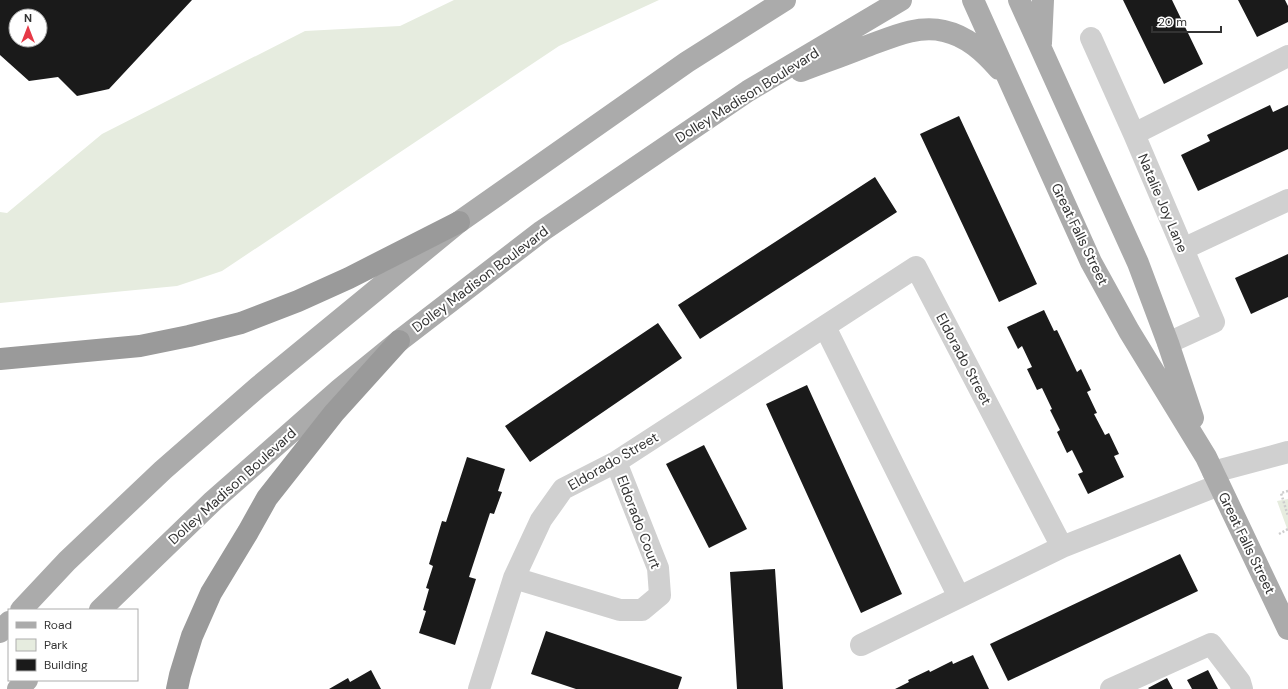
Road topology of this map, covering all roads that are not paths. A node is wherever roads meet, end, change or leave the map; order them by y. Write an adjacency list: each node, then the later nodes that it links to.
1 (785, 0): 13 (main road)
2 (901, 0): 10 (main road, Dolley Madison Boulevard)
3 (973, 0): 9 (main road, Great Falls Street)
4 (1019, 0): 7 (main road, Great Falls Street)
5 (1043, 0): 7 (main road)
6 (1091, 38): 11 (street, Natalie Joy Lane)
7 (1041, 48): 17 (main road, Great Falls Street)
8 (1288, 56): 11 (street)
9 (1009, 80): 10 (main road); 21 (main road, Great Falls Street)
10 (748, 91): 16 (main road, Dolley Madison Boulevard)
11 (1134, 134): 14 (street, Natalie Joy Lane)
12 (1288, 200): 14 (street)
13 (459, 222): 18 (highway); 25 (main road)
14 (1183, 249): 17 (street, Natalie Joy Lane)
15 (825, 327): 20 (street, Eldorado Street); 22 (street, Eldorado Street); 24 (street)
16 (398, 341): 26 (main road, Dolley Madison Boulevard); 33 (highway)
17 (1168, 343): 21 (main road, Great Falls Street)
18 (0, 359)
19 (1288, 452): 21 (street)
20 (616, 462): 23 (street, Eldorado Street); 23 (street, Eldorado Court)
21 (1213, 471): 22 (street); 28 (main road, Great Falls Street)
22 (1062, 546): 24 (street)
23 (514, 578): 34 (street, Eldorado Street)
24 (959, 597): 30 (street)
25 (22, 609)
26 (101, 609)
27 (8, 623): 29 (main road)
28 (1288, 629)
29 (0, 632)
30 (861, 645)
31 (26, 681): 32 (main road)
32 (18, 689)
33 (177, 689)
34 (479, 689)
35 (1111, 689): 36 (street)
36 (1242, 689)

